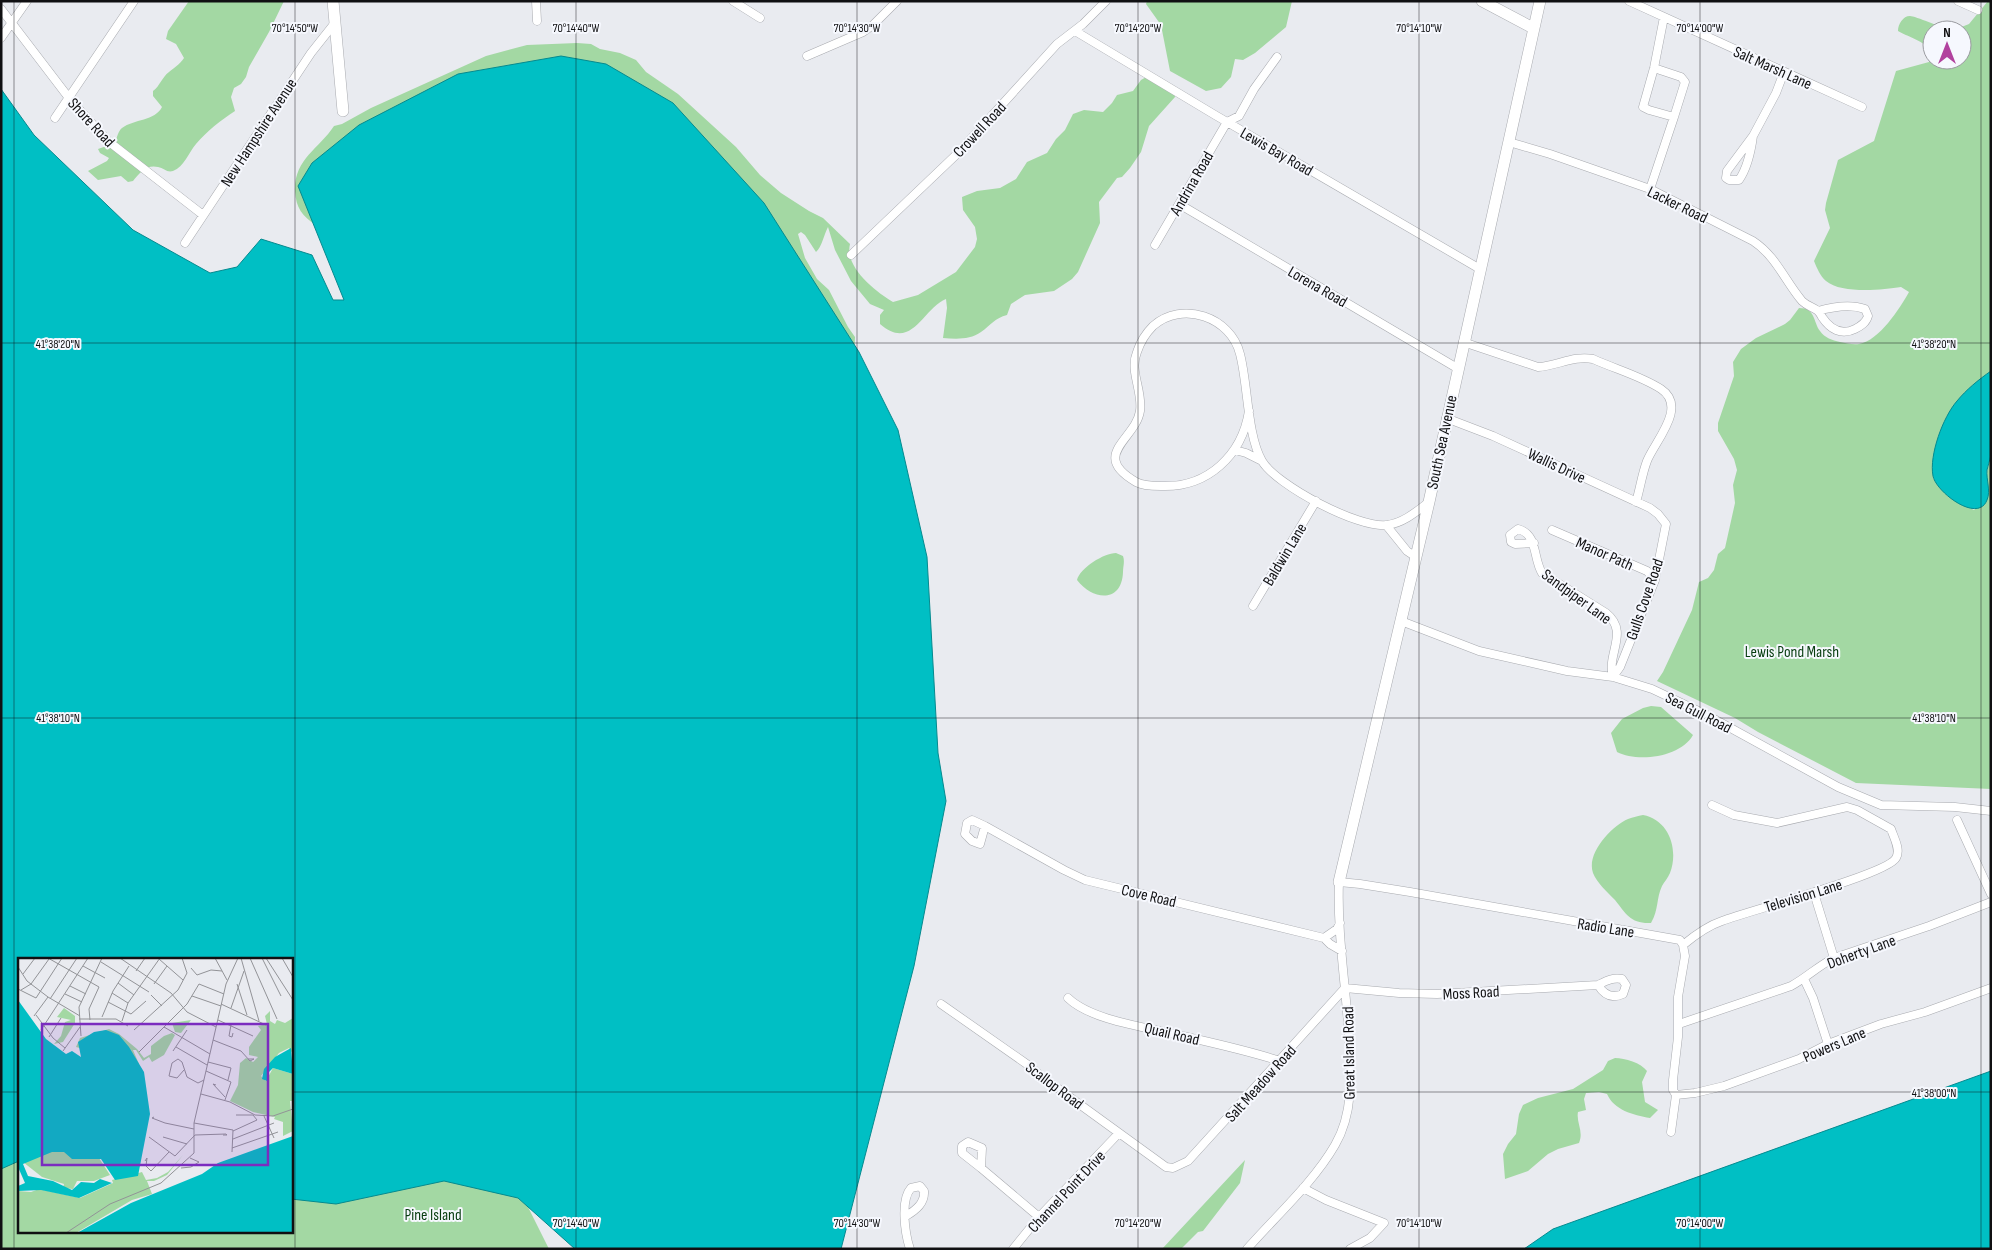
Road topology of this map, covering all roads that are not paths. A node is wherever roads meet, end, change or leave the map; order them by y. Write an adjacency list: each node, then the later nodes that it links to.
1 (27, 1): 17 (street)
2 (134, 1): 26 (street)
3 (333, 1): 18 (street)
4 (536, 1): 16 (street)
5 (733, 1): 15 (street)
6 (897, 1): 22 (street)
7 (1106, 1): 20 (street, Crowell Road)
8 (1482, 1): 19 (street)
9 (1540, 1): 19 (street, South Sea Avenue)
10 (1629, 1): 14 (street, Salt Marsh Lane)
11 (1958, 1): 13 (street)
12 (1, 9): 17 (street, Shore Road)
13 (1978, 10)
14 (1664, 17): 24 (street); 25 (street, Salt Marsh Lane)
15 (760, 18)
16 (537, 21)
17 (11, 23): 21 (street); 26 (street, Shore Road)
18 (334, 24): 28 (street); 36 (street, New Hampshire Avenue)
19 (1533, 28): 33 (street, South Sea Avenue)
20 (1075, 30): 31 (street, Lewis Bay Road); 39 (street, Crowell Road)
21 (1, 38)
22 (807, 56)
23 (1277, 57): 31 (street, Andrina Road)
24 (1654, 68): 29 (street); 29 (street)
25 (1784, 72): 27 (street, Salt Marsh Lane); 32 (street)
26 (69, 98): 30 (street); 36 (street, Shore Road)
27 (1862, 107)
28 (343, 111)
29 (1674, 117): 34 (street)
30 (55, 118)
31 (1227, 122): 35 (street, Andrina Road); 40 (street, Lewis Bay Road)
32 (1753, 136): 32 (street)
33 (1508, 142): 34 (street, Lacker Road); 40 (street, South Sea Avenue)
34 (1650, 189): 41 (street, Lacker Road)
35 (1179, 204): 38 (street, Andrina Road); 43 (street, Lorena Road)
36 (204, 215): 37 (street, New Hampshire Avenue)
37 (185, 243)
38 (1155, 245)
39 (851, 254)
40 (1480, 269): 42 (street, South Sea Avenue)
41 (1818, 311): 41 (street, Lacker Road)
42 (1463, 342): 43 (street, South Sea Avenue); 50 (street)
43 (1457, 368): 45 (street, South Sea Avenue)
44 (1249, 410): 46 (street); 46 (street); 47 (street)
45 (1446, 418): 49 (street, South Sea Avenue); 50 (street, Wallis Drive)
46 (1235, 450): 47 (street)
47 (1262, 460): 48 (street)
48 (1316, 501): 52 (street); 57 (street, Baldwin Lane)
49 (1429, 502): 52 (street); 55 (street, South Sea Avenue)
50 (1636, 502): 51 (street, Wallis Drive)
51 (1663, 519): 56 (street, Gulls Cove Road)
52 (1386, 525): 55 (street)
53 (1552, 530): 56 (street, Manor Path)
54 (1534, 543): 59 (street, Sandpiper Lane)
55 (1416, 557): 58 (street, South Sea Avenue)
56 (1654, 580): 59 (street, Gulls Cove Road)
57 (1253, 606)
58 (1401, 621): 59 (street, Sea Gull Road); 64 (street, South Sea Avenue)
59 (1613, 677): 61 (street, Sea Gull Road)
60 (1712, 805): 65 (street, Television Lane)
61 (1991, 811)
62 (1957, 820): 66 (street)
63 (985, 826): 69 (street, Cove Road)
64 (1339, 882): 68 (street, Great Island Road); 70 (street, Radio Lane)
65 (1814, 893): 70 (street, Television Lane); 72 (street)
66 (1991, 894)
67 (1991, 902): 72 (street, Doherty Lane)
68 (1340, 923): 69 (street); 71 (street, Great Island Road)
69 (1324, 938): 71 (street, Cove Road)
70 (1683, 945): 79 (street)
71 (1342, 951): 75 (street, Great Island Road)
72 (1834, 958): 73 (street, Doherty Lane)
73 (1804, 980): 79 (street, Doherty Lane); 80 (street)
74 (1598, 985): 75 (street, Moss Road)
75 (1345, 988): 81 (street, Salt Meadow Road); 87 (street, Great Island Road)
76 (1991, 988): 80 (street, Powers Lane)
77 (1068, 998): 81 (street, Quail Road)
78 (941, 1004): 84 (street, Scallop Road)
79 (1679, 1024): 82 (street)
80 (1828, 1044): 82 (street, Powers Lane)
81 (1280, 1061): 86 (street, Salt Meadow Road)
82 (1676, 1095): 83 (street)
83 (1671, 1132)
84 (1119, 1133): 86 (street, Scallop Road); 89 (street, Channel Point Drive)
85 (981, 1168): 89 (street)
86 (1169, 1168)
87 (1303, 1188): 92 (street, Great Island Road); 93 (street)
88 (906, 1216): 90 (street)
89 (1039, 1217): 91 (street, Channel Point Drive)
90 (910, 1249)
91 (1013, 1249)
92 (1247, 1249)
93 (1350, 1249)

